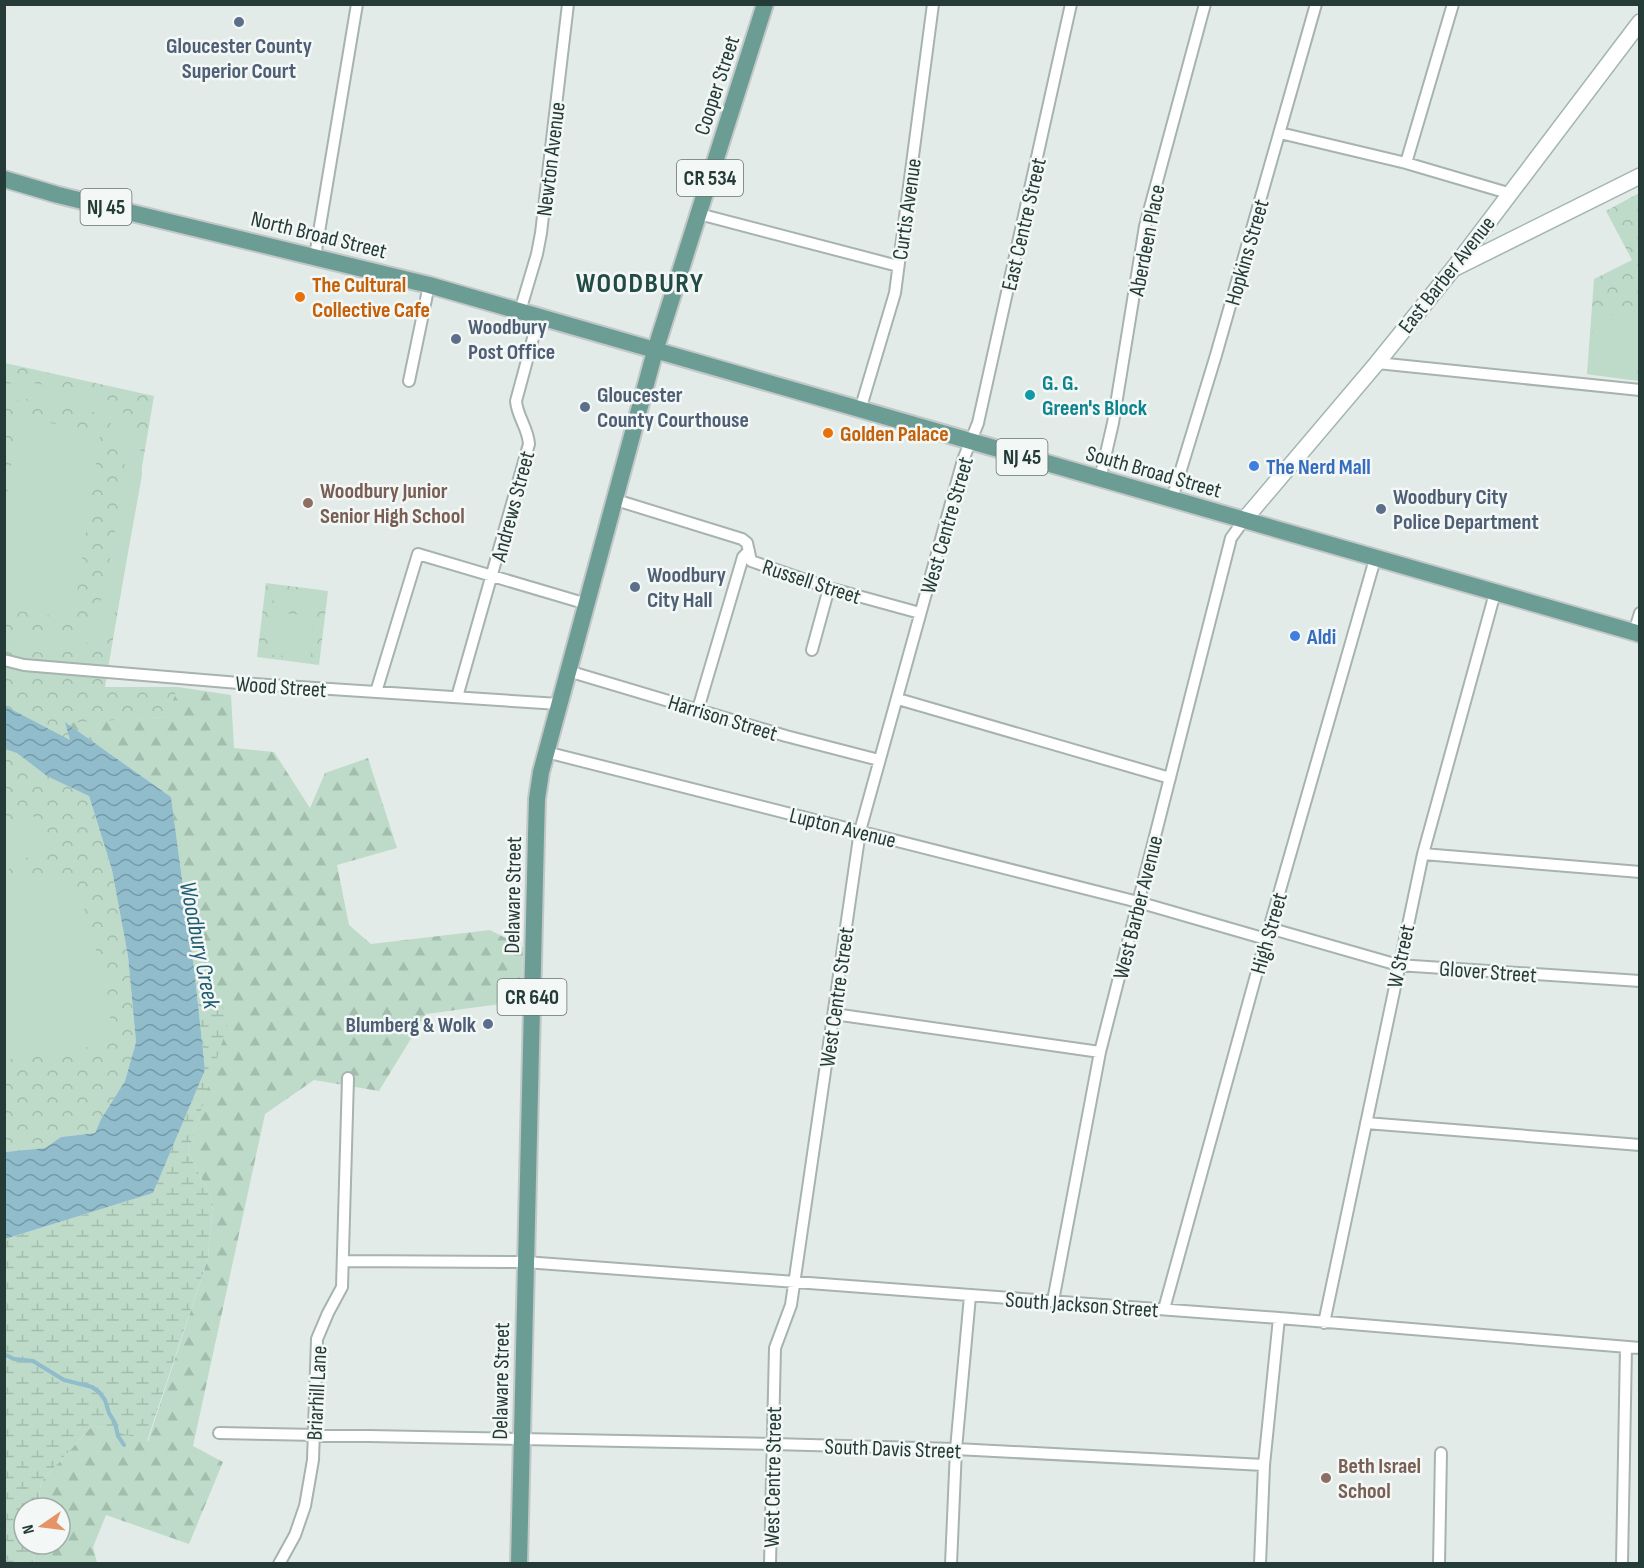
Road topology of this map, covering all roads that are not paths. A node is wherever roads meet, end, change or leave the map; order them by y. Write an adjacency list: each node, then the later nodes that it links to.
1 (357, 4): 16 (street)
2 (568, 4): 20 (street, Newton Avenue)
3 (765, 4): 15 (main road, Cooper Street / CR 534)
4 (933, 4): 17 (street, Curtis Avenue)
5 (1071, 4): 27 (street, East Centre Street)
6 (1205, 4): 28 (street, Aberdeen Place)
7 (1316, 4): 10 (street, Hopkins Street)
8 (1453, 4): 11 (street)
9 (1640, 22): 14 (street, East Barber Avenue)
10 (1280, 133): 11 (street); 29 (street, Hopkins Street)
11 (1406, 163): 14 (street)
12 (1640, 176): 18 (street)
13 (4, 179): 16 (main road, North Broad Street / NJ 45)
14 (1508, 193): 18 (street, East Barber Avenue)
15 (699, 214): 17 (street); 22 (main road, Cooper Street / CR 534)
16 (315, 256): 19 (main road, North Broad Street / NJ 45)
17 (898, 266): 26 (street, Curtis Avenue)
18 (1453, 269): 23 (street, East Barber Avenue)
19 (429, 285): 20 (main road, North Broad Street / NJ 45); 24 (street)
20 (520, 311): 21 (main road, North Broad Street / NJ 45)
21 (538, 316): 22 (main road, North Broad Street / NJ 45); 34 (street, Andrews Street)
22 (655, 351): 26 (main road, South Broad Street / NJ 45); 30 (main road, Delaware Street / CR 640)
23 (1377, 363): 25 (street); 31 (street, East Barber Avenue)
24 (410, 381)
25 (1640, 390)
26 (860, 410): 27 (main road, South Broad Street / NJ 45)
27 (971, 442): 28 (main road, South Broad Street / NJ 45); 38 (street, West Centre Street)
28 (1100, 479): 29 (main road, South Broad Street / NJ 45)
29 (1172, 499): 31 (main road, South Broad Street / NJ 45)
30 (616, 500): 32 (street, Russell Street); 37 (main road, Delaware Street / CR 640)
31 (1244, 520): 33 (main road, South Broad Street / NJ 45); 51 (street, West Barber Avenue)
32 (749, 551): 35 (street, Russell Street); 48 (street)
33 (1375, 558): 36 (main road, South Broad Street / NJ 45); 56 (street, High Street)
34 (493, 575): 37 (street); 44 (street); 45 (street, Andrews Street)
35 (828, 588): 38 (street, Russell Street); 41 (street)
36 (1495, 593): 40 (main road, South Broad Street / NJ 45); 53 (street, W Street)
37 (587, 604): 43 (main road, Delaware Street / CR 640)
38 (920, 613): 46 (street, West Centre Street)
39 (1640, 613): 40 (street)
40 (1637, 633)
41 (812, 650)
42 (4, 660): 44 (street, Wood Street)
43 (568, 671): 47 (main road, Delaware Street / CR 640); 48 (street, Harrison Street)
44 (376, 692): 45 (street, Wood Street)
45 (458, 697): 47 (street, Wood Street)
46 (898, 699): 50 (street, West Centre Street); 51 (street)
47 (559, 704): 49 (main road, Delaware Street / CR 640)
48 (698, 709): 50 (street, Harrison Street)
49 (546, 752): 52 (street, Lupton Avenue); 65 (main road, Delaware Street / CR 640)
50 (879, 760): 52 (street, West Centre Street)
51 (1170, 778): 55 (street, West Barber Avenue)
52 (860, 831): 55 (street, Lupton Avenue); 59 (street, West Centre Street)
53 (1423, 854): 54 (street); 57 (street, W Street)
54 (1640, 872)
55 (1138, 902): 56 (street, Glover Street); 60 (street, West Barber Avenue)
56 (1267, 934): 57 (street, Glover Street); 69 (street, High Street)
57 (1398, 965): 58 (street, Glover Street); 62 (street, W Street)
58 (1640, 981)
59 (834, 1014): 60 (street); 66 (street, West Centre Street)
60 (1100, 1052): 68 (street, West Barber Avenue)
61 (348, 1078): 64 (street, Briarhill Lane)
62 (1366, 1123): 63 (street); 71 (street, W Street)
63 (1640, 1145)
64 (343, 1261): 65 (street, South Jackson Street); 75 (street, Briarhill Lane)
65 (525, 1262): 66 (street, South Jackson Street); 76 (main road, Delaware Street / CR 640)
66 (795, 1281): 67 (street, South Jackson Street); 77 (street, West Centre Street)
67 (970, 1296): 68 (street, South Jackson Street); 78 (street)
68 (1053, 1301): 69 (street, South Jackson Street)
69 (1164, 1309): 70 (street, South Jackson Street)
70 (1279, 1318): 71 (street, South Jackson Street); 80 (street)
71 (1324, 1323): 72 (street, South Jackson Street)
72 (1626, 1347): 73 (street, South Jackson Street); 87 (street)
73 (1640, 1348)
74 (219, 1434): 75 (street, South Davis Street)
75 (314, 1436): 76 (street, South Davis Street); 81 (street, Briarhill Lane)
76 (522, 1439): 77 (street, South Davis Street); 82 (main road, Delaware Street / CR 640)
77 (773, 1444): 78 (street, South Davis Street); 83 (street, West Centre Street)
78 (956, 1449): 80 (street, South Davis Street); 84 (street)
79 (1441, 1453): 86 (street)
80 (1264, 1465): 85 (street)
81 (279, 1563)
82 (519, 1563)
83 (770, 1563)
84 (951, 1563)
85 (1260, 1563)
86 (1439, 1563)
87 (1622, 1563)

